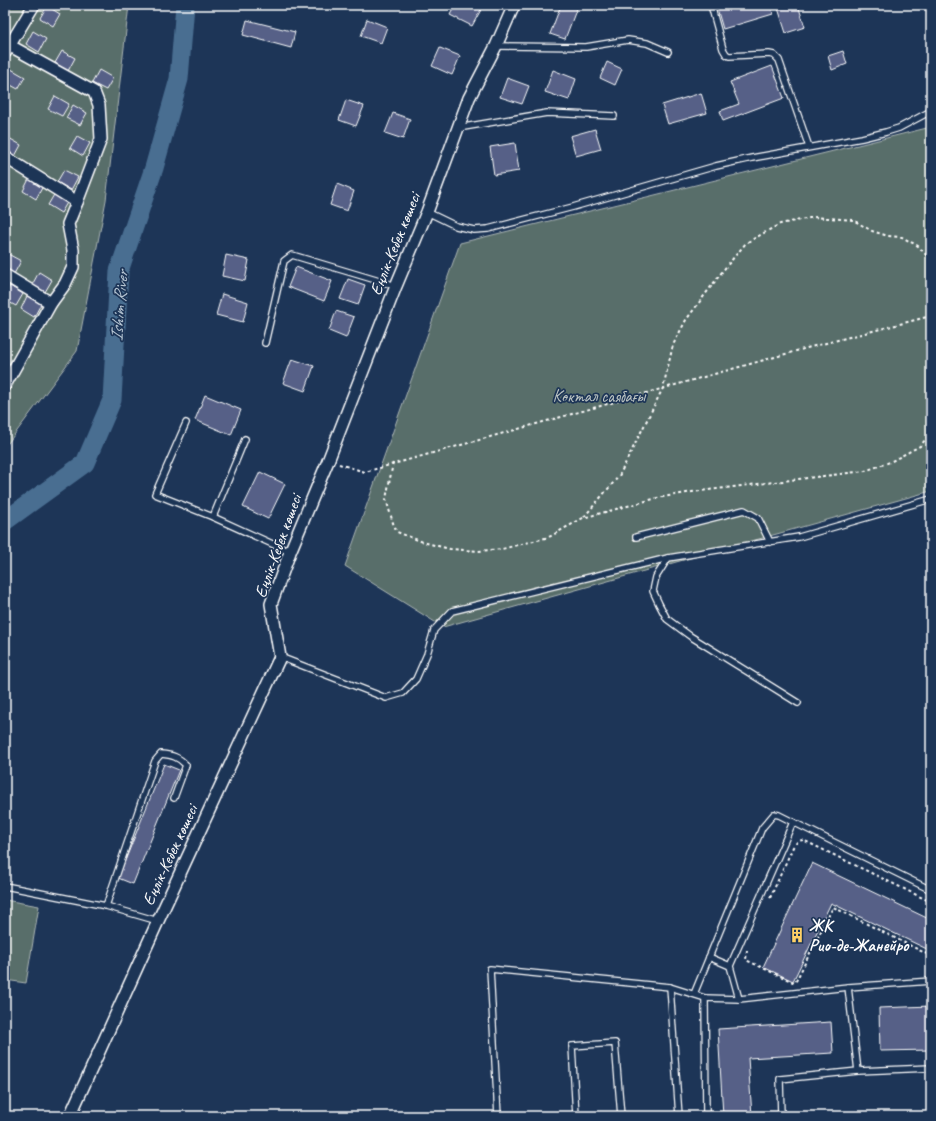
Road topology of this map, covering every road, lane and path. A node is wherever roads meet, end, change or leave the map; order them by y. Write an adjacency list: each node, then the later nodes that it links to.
1 (34, 5): 5 (street)
2 (514, 5): 4 (street, Еңлік-Кебек көшесі)
3 (711, 5): 10 (lane)
4 (496, 46): 6 (lane); 9 (street, Еңлік-Кебек көшесі)
5 (6, 47): 12 (street)
6 (668, 52)
7 (931, 111): 10 (lane)
8 (614, 116): 9 (lane)
9 (457, 128): 13 (street, Еңлік-Кебек көшесі)
10 (809, 147): 13 (lane)
11 (5, 157): 12 (street)
12 (77, 202): 17 (street)
13 (427, 212): 16 (street, Еңлік-Кебек көшесі)
14 (931, 262): 21 (path)
15 (5, 275): 17 (street)
16 (396, 286): 19 (lane); 25 (street, Еңлік-Кебек көшесі)
17 (51, 303): 20 (street)
18 (931, 316): 21 (path)
19 (265, 343)
20 (5, 385)
21 (663, 388): 26 (path); 29 (path)
22 (186, 423): 28 (lane)
23 (931, 433): 29 (path)
24 (245, 439): 28 (lane)
25 (328, 461): 26 (path); 32 (street, Еңлік-Кебек көшесі)
26 (393, 463): 29 (path)
27 (931, 499): 31 (lane)
28 (213, 517): 32 (lane)
29 (583, 518)
30 (636, 537): 31 (lane)
31 (770, 542): 33 (lane)
32 (290, 552): 34 (street, Еңлік-Кебек көшесі)
33 (668, 558): 34 (lane); 35 (lane)
34 (280, 657): 43 (street, Еңлік-Кебек көшесі)
35 (798, 703)
36 (174, 798): 42 (lane)
37 (792, 822): 39 (lane); 46 (lane); 47 (lane)
38 (5, 886): 42 (lane)
39 (931, 890)
40 (770, 898): 41 (path)
41 (931, 902)
42 (106, 906): 43 (lane)
43 (158, 921): 56 (street, Еңлік-Кебек көшесі)
44 (747, 948): 45 (path)
45 (931, 956)
46 (709, 957): 47 (lane); 51 (lane)
47 (730, 966): 53 (lane)
48 (931, 981): 49 (lane)
49 (848, 986): 53 (lane); 55 (lane)
50 (670, 987): 51 (lane); 57 (lane); 60 (lane)
51 (694, 994): 52 (lane)
52 (705, 998): 53 (lane); 61 (lane)
53 (739, 999)
54 (931, 1068): 55 (lane)
55 (858, 1071): 62 (lane)
56 (70, 1116)
57 (498, 1116)
58 (576, 1116): 59 (lane)
59 (621, 1116)
60 (679, 1116)
61 (706, 1116)
62 (781, 1116)

